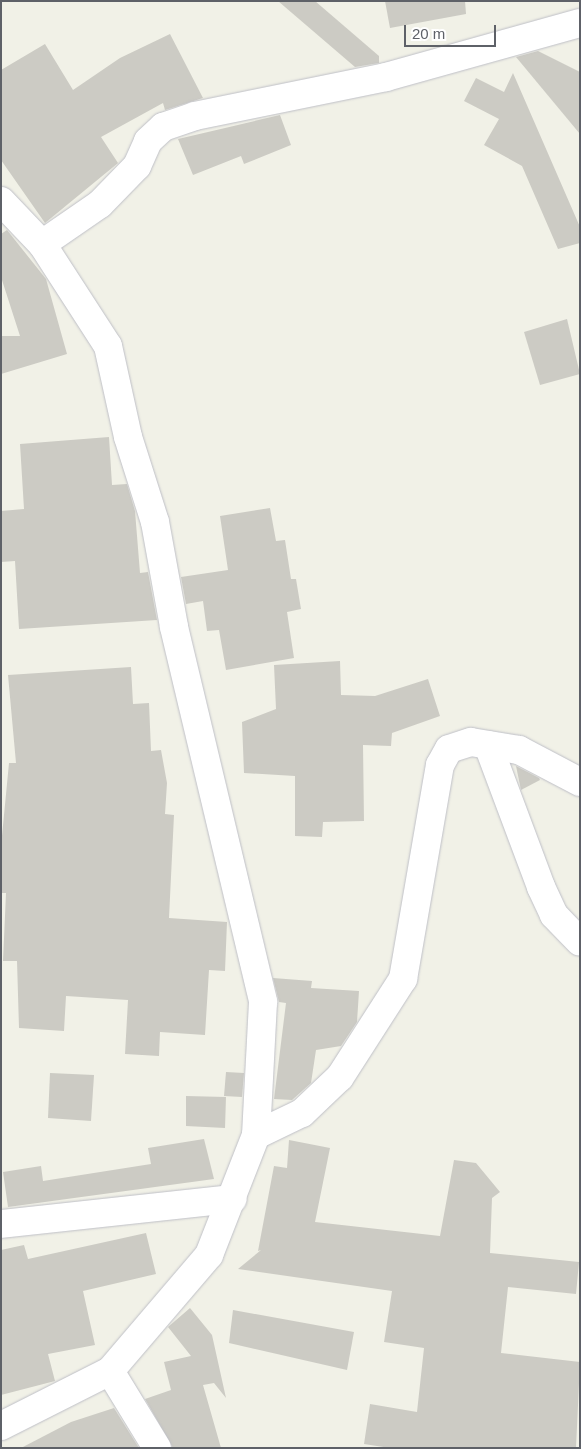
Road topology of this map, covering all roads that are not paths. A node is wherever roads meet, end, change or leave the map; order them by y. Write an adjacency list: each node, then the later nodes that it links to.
1 (580, 23): 3 (street)
2 (1, 202): 3 (street)
3 (42, 244): 7 (street)
4 (488, 745): 5 (street); 6 (street); 7 (street)
5 (580, 782)
6 (580, 942)
7 (256, 1135): 8 (street)
8 (233, 1199): 9 (street); 10 (street)
9 (1, 1224)
10 (110, 1371): 11 (street); 12 (street)
11 (1, 1426)
12 (157, 1448)

